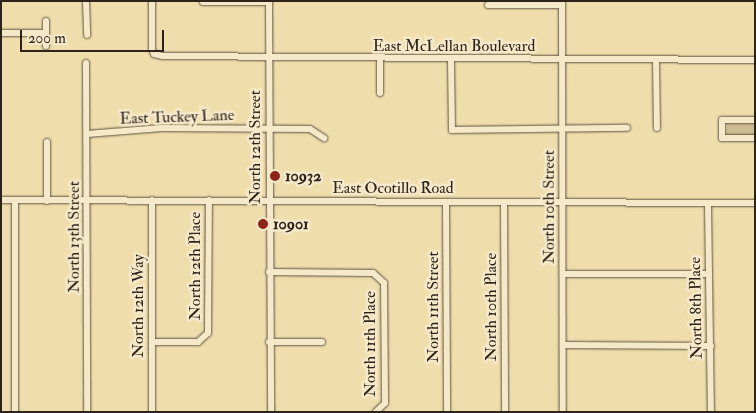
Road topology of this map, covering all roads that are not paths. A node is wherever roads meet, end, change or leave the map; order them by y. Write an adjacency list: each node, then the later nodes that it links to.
1 (86, 1): 10 (street)
2 (152, 1): 12 (street, East McLellan Boulevard)
3 (204, 2): 4 (street)
4 (269, 2): 12 (street, North 12th Street)
5 (562, 3): 6 (street); 15 (street, North 10th Street)
6 (488, 4)
7 (46, 20): 9 (street)
8 (1, 33): 9 (street)
9 (46, 33): 11 (street)
10 (87, 35)
11 (46, 46)
12 (269, 58): 13 (street, East McLellan Boulevard); 21 (street, North 12th Street)
13 (380, 59): 14 (street, East McLellan Boulevard); 19 (street)
14 (451, 60): 15 (street, East McLellan Boulevard); 24 (street)
15 (562, 60): 16 (street, East McLellan Boulevard); 24 (street, North 10th Street)
16 (656, 60): 17 (street, East McLellan Boulevard); 23 (street)
17 (755, 60)
18 (86, 63): 25 (street, North 13th Street)
19 (380, 93)
20 (755, 120): 27 (street)
21 (269, 128): 25 (street, East Tuckey Lane); 26 (street, East Tuckey Lane); 35 (street, North 12th Street)
22 (627, 128): 24 (street)
23 (657, 128)
24 (563, 129): 38 (street, North 10th Street)
25 (87, 134): 31 (street, North 13th Street)
26 (324, 138)
27 (755, 138)
28 (47, 142): 34 (street)
29 (1, 200): 30 (street, East Ocotillo Road)
30 (15, 200): 34 (street, East Ocotillo Road); 49 (street)
31 (88, 200): 32 (street, East Ocotillo Road); 34 (street, East Ocotillo Road); 50 (street, North 13th Street)
32 (152, 200): 33 (street, East Ocotillo Road); 44 (street, North 12th Way)
33 (209, 200): 35 (street, East Ocotillo Road); 44 (street, North 12th Place)
34 (47, 201)
35 (269, 202): 36 (street, East Ocotillo Road); 41 (street, North 12th Street)
36 (446, 202): 37 (street, East Ocotillo Road); 54 (street, North 11th Street)
37 (504, 202): 38 (street, East Ocotillo Road); 55 (street, North 10th Place)
38 (563, 203): 39 (street, East Ocotillo Road); 42 (street, North 10th Street)
39 (708, 203): 40 (street, East Ocotillo Road); 43 (street, North 8th Place)
40 (755, 204)
41 (269, 272): 45 (street, North 12th Street); 53 (street, North 11th Place)
42 (563, 274): 43 (street); 47 (street, North 10th Street)
43 (709, 274): 48 (street, North 8th Place)
44 (152, 342): 51 (street, North 12th Way)
45 (269, 342): 46 (street); 52 (street, North 12th Street)
46 (322, 342)
47 (563, 345): 48 (street); 56 (street, North 10th Street)
48 (711, 346): 57 (street, North 8th Place)
49 (15, 412)
50 (87, 412)
51 (152, 412)
52 (271, 412)
53 (376, 412)
54 (447, 412)
55 (505, 412)
56 (563, 412)
57 (711, 412)

